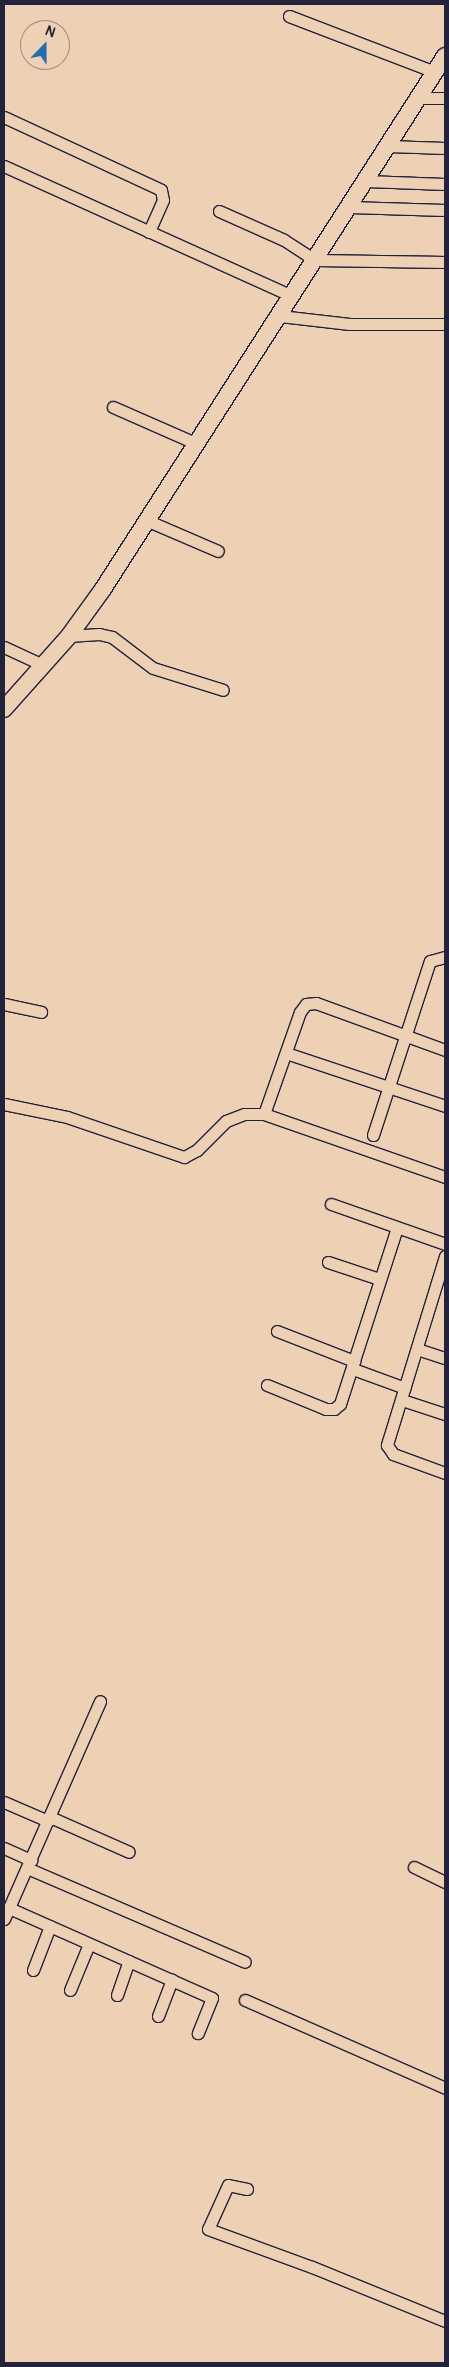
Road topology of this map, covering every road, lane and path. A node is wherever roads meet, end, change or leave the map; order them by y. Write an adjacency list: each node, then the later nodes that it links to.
1 (289, 16): 3 (street)
2 (445, 56): 3 (main road)
3 (435, 72): 4 (main road)
4 (419, 98): 5 (street); 7 (main road)
5 (445, 98)
6 (4, 117): 15 (street)
7 (388, 146): 8 (street); 10 (main road)
8 (445, 148)
9 (4, 166): 15 (street)
10 (366, 181): 11 (street); 12 (main road)
11 (445, 184)
12 (349, 207): 13 (street); 16 (main road)
13 (445, 210)
14 (219, 211): 16 (street)
15 (149, 232): 18 (street)
16 (315, 260): 17 (street); 18 (main road)
17 (445, 262)
18 (292, 296): 19 (main road)
19 (280, 316): 20 (street); 22 (main road)
20 (445, 324)
21 (114, 407): 22 (street)
22 (195, 443): 23 (main road)
23 (146, 520): 24 (street); 25 (main road)
24 (218, 551)
25 (69, 636): 27 (main road); 28 (street)
26 (4, 647): 27 (street)
27 (41, 664): 29 (main road)
28 (223, 690)
29 (4, 709)
30 (445, 957): 33 (street)
31 (4, 1004): 32 (street)
32 (41, 1012)
33 (406, 1034): 34 (street); 35 (street); 36 (street)
34 (445, 1050)
35 (286, 1054): 36 (street); 39 (street)
36 (388, 1087): 38 (street); 40 (street)
37 (4, 1104): 39 (street)
38 (445, 1106)
39 (264, 1114): 41 (street)
40 (373, 1135)
41 (445, 1177)
42 (330, 1204): 43 (street)
43 (397, 1228): 44 (street); 47 (street)
44 (445, 1244)
45 (445, 1256): 49 (street)
46 (328, 1262): 47 (street)
47 (379, 1279): 51 (street)
48 (277, 1331): 51 (street)
49 (417, 1349): 50 (street); 53 (street)
50 (445, 1358)
51 (353, 1365): 52 (street); 53 (street)
52 (267, 1385)
53 (405, 1388): 54 (street)
54 (402, 1400): 55 (street); 56 (street)
55 (445, 1414)
56 (445, 1473)
57 (100, 1701): 59 (street)
58 (4, 1802): 59 (street)
59 (49, 1819): 61 (street); 62 (street)
60 (4, 1848): 62 (street)
61 (129, 1852)
62 (29, 1864): 65 (street); 70 (street)
63 (414, 1867): 64 (street)
64 (445, 1882)
65 (9, 1908): 66 (street); 67 (street)
66 (4, 1919)
67 (50, 1926): 68 (street); 71 (street)
68 (89, 1944): 69 (street); 73 (street)
69 (129, 1961): 72 (street); 74 (street)
70 (246, 1962)
71 (33, 1970)
72 (172, 1980): 76 (street); 77 (street)
73 (70, 1990)
74 (117, 1995)
75 (245, 2000): 78 (street)
76 (158, 2016)
77 (198, 2033)
78 (445, 2088)
79 (248, 2189): 80 (street)
80 (445, 2321)

